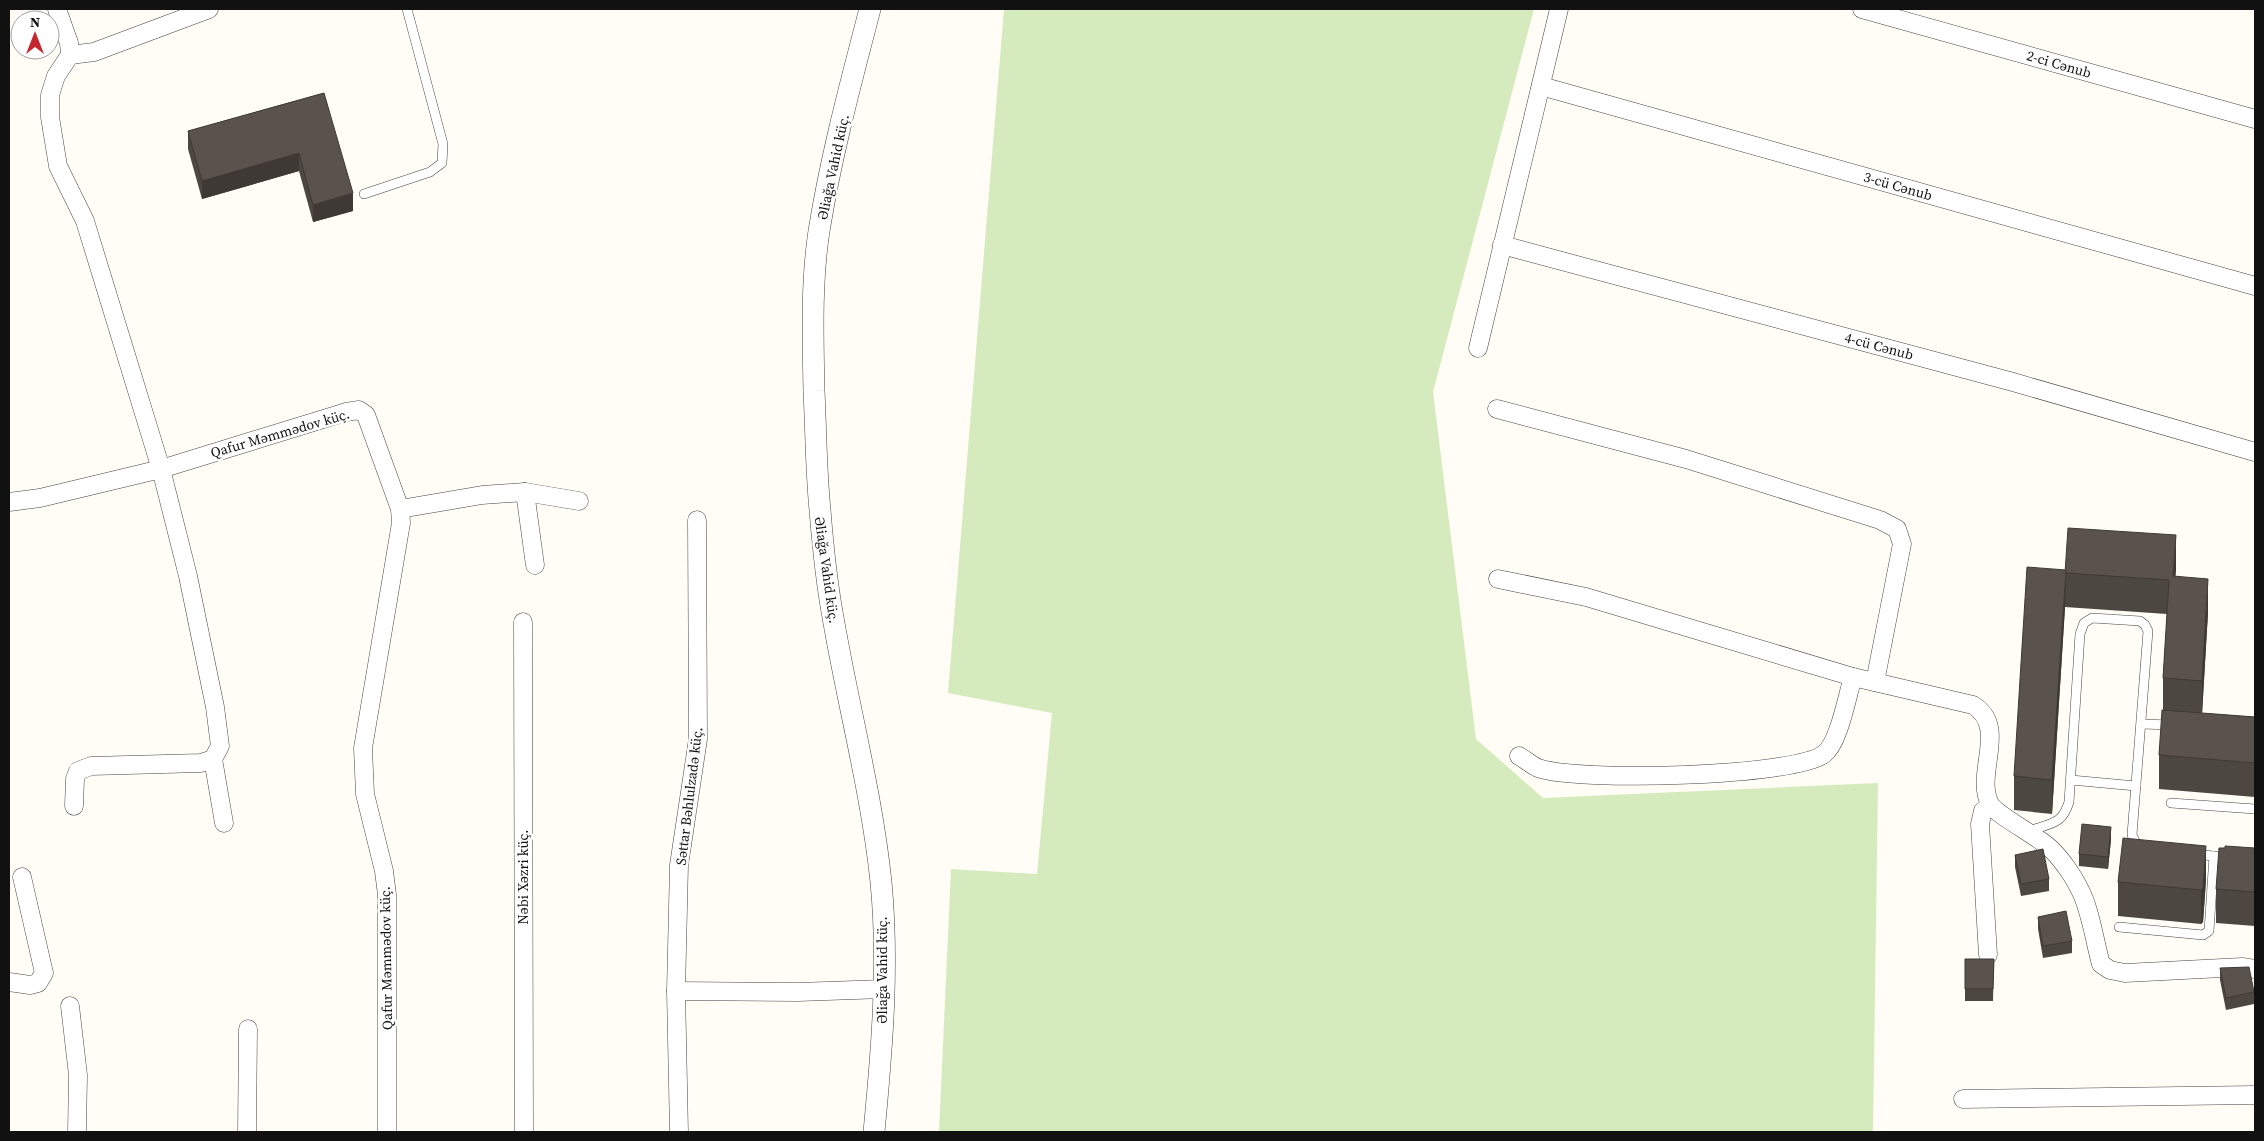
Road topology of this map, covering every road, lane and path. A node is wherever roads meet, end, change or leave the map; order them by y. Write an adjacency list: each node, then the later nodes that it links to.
1 (58, 9): 7 (street)
2 (209, 9): 7 (street)
3 (407, 9): 10 (lane)
4 (870, 9): 48 (street, Əliağa Vahid küç.)
5 (1559, 9): 8 (street)
6 (1862, 9): 9 (street, 2-ci Cənub)
7 (70, 55): 16 (street)
8 (1541, 86): 11 (street); 12 (street, 3-cü Cənub)
9 (2255, 119)
10 (364, 194)
11 (1502, 245): 13 (street); 15 (street, 4-cü Cənub)
12 (2255, 286)
13 (1478, 348)
14 (1497, 410): 26 (street)
15 (2255, 452)
16 (161, 469): 19 (street); 20 (street, Qafur Məmmədov küç.); 30 (street)
17 (525, 492): 18 (street); 20 (street); 22 (street)
18 (579, 501)
19 (9, 502)
20 (400, 509): 56 (street, Qafur Məmmədov küç.)
21 (697, 520): 49 (street, Səttar Bəhlulzadə küç.)
22 (535, 564)
23 (1498, 579): 25 (street)
24 (523, 622): 57 (street, Nəbi Xəzri küç.)
25 (1853, 677): 26 (street); 29 (street)
26 (1875, 682): 35 (street)
27 (2142, 724): 28 (lane); 31 (lane); 32 (lane)
28 (2180, 725)
29 (1518, 756)
30 (213, 759): 34 (street); 37 (street)
31 (2071, 780): 32 (lane); 38 (lane)
32 (2136, 786): 39 (lane)
33 (2171, 803): 36 (lane)
34 (74, 806)
35 (1991, 806): 45 (street); 46 (street)
36 (2255, 809)
37 (224, 823)
38 (2035, 829)
39 (2145, 850)
40 (2184, 853): 41 (lane)
41 (2214, 856): 42 (lane); 44 (lane)
42 (2239, 858)
43 (22, 877): 47 (street)
44 (2120, 927)
45 (1988, 955)
46 (2255, 969)
47 (9, 982)
48 (884, 989): 49 (street); 59 (street, Əliağa Vahid küç.)
49 (676, 991): 58 (street, Səttar Bəhlulzadə küç.)
50 (70, 1006): 54 (street)
51 (248, 1028): 55 (street)
52 (2255, 1095): 53 (street)
53 (1963, 1099)
54 (77, 1132)
55 (247, 1132)
56 (387, 1132)
57 (524, 1132)
58 (679, 1132)
59 (874, 1132)

